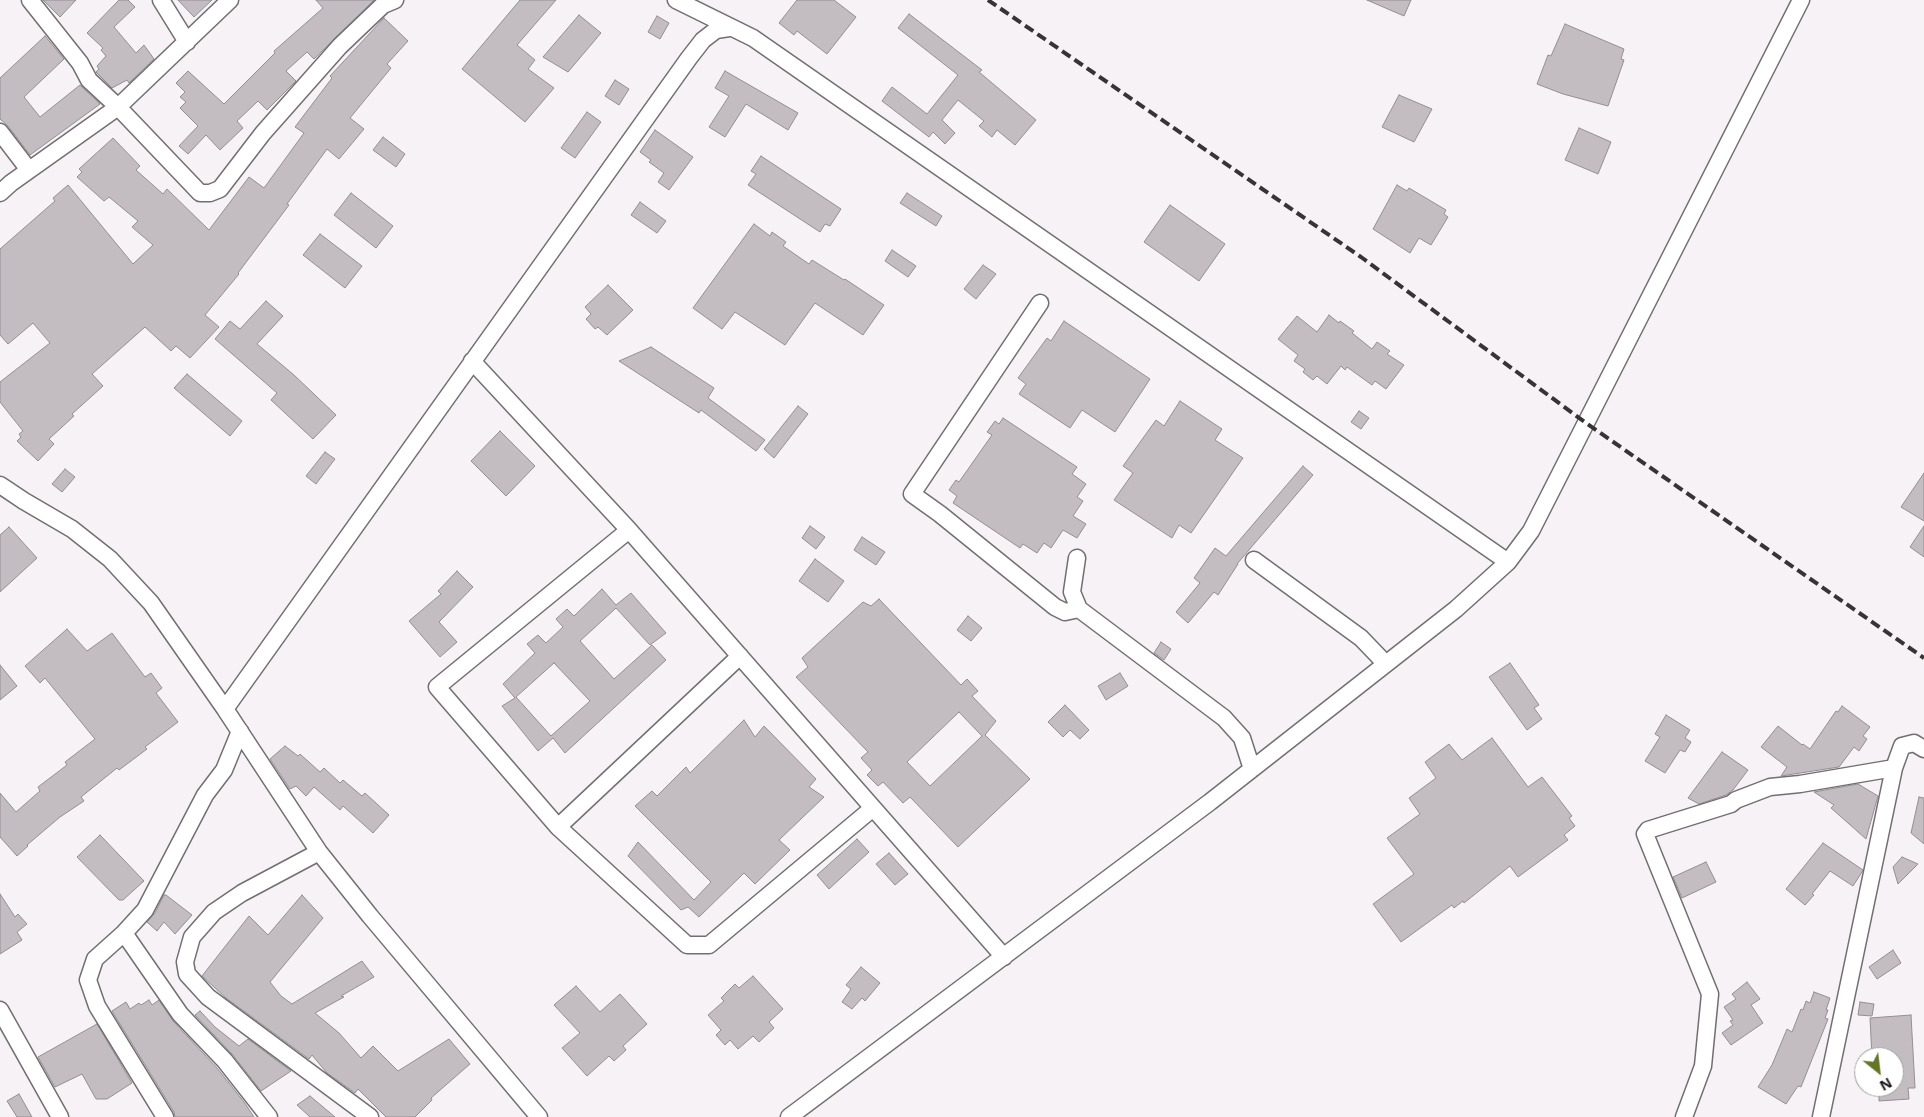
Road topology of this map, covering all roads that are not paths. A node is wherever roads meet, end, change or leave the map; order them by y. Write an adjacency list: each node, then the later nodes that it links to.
1 (30, 0): 9 (street)
2 (160, 0): 8 (street)
3 (230, 0): 8 (street)
4 (394, 0): 9 (street)
5 (676, 0): 7 (street)
6 (1801, 0): 19 (street)
7 (729, 28): 14 (street); 19 (street)
8 (187, 42): 9 (street)
9 (118, 107): 11 (street)
10 (0, 132): 11 (street)
11 (30, 170): 12 (street)
12 (0, 193)
13 (1040, 303): 20 (street)
14 (472, 361): 16 (street); 23 (street)
15 (0, 485): 23 (street)
16 (629, 530): 21 (street); 29 (street)
17 (1077, 558): 20 (street)
18 (1254, 560): 22 (street)
19 (1508, 562): 22 (street)
20 (1079, 609): 27 (street)
21 (740, 656): 28 (street); 29 (street)
22 (1386, 664): 27 (street)
23 (225, 709): 24 (street)
24 (240, 731): 30 (street); 31 (street)
25 (1924, 749): 26 (street)
26 (1894, 768): 40 (street); 41 (street)
27 (1252, 769): 32 (street)
28 (873, 808): 29 (street); 32 (street)
29 (558, 827)
30 (319, 852): 37 (street); 38 (street)
31 (124, 933): 35 (street); 36 (street)
32 (1004, 957): 39 (street)
33 (0, 1010): 34 (street)
34 (60, 1117)
35 (165, 1117)
36 (269, 1117)
37 (370, 1117)
38 (539, 1117)
39 (789, 1117)
40 (1684, 1117)
41 (1821, 1117)

